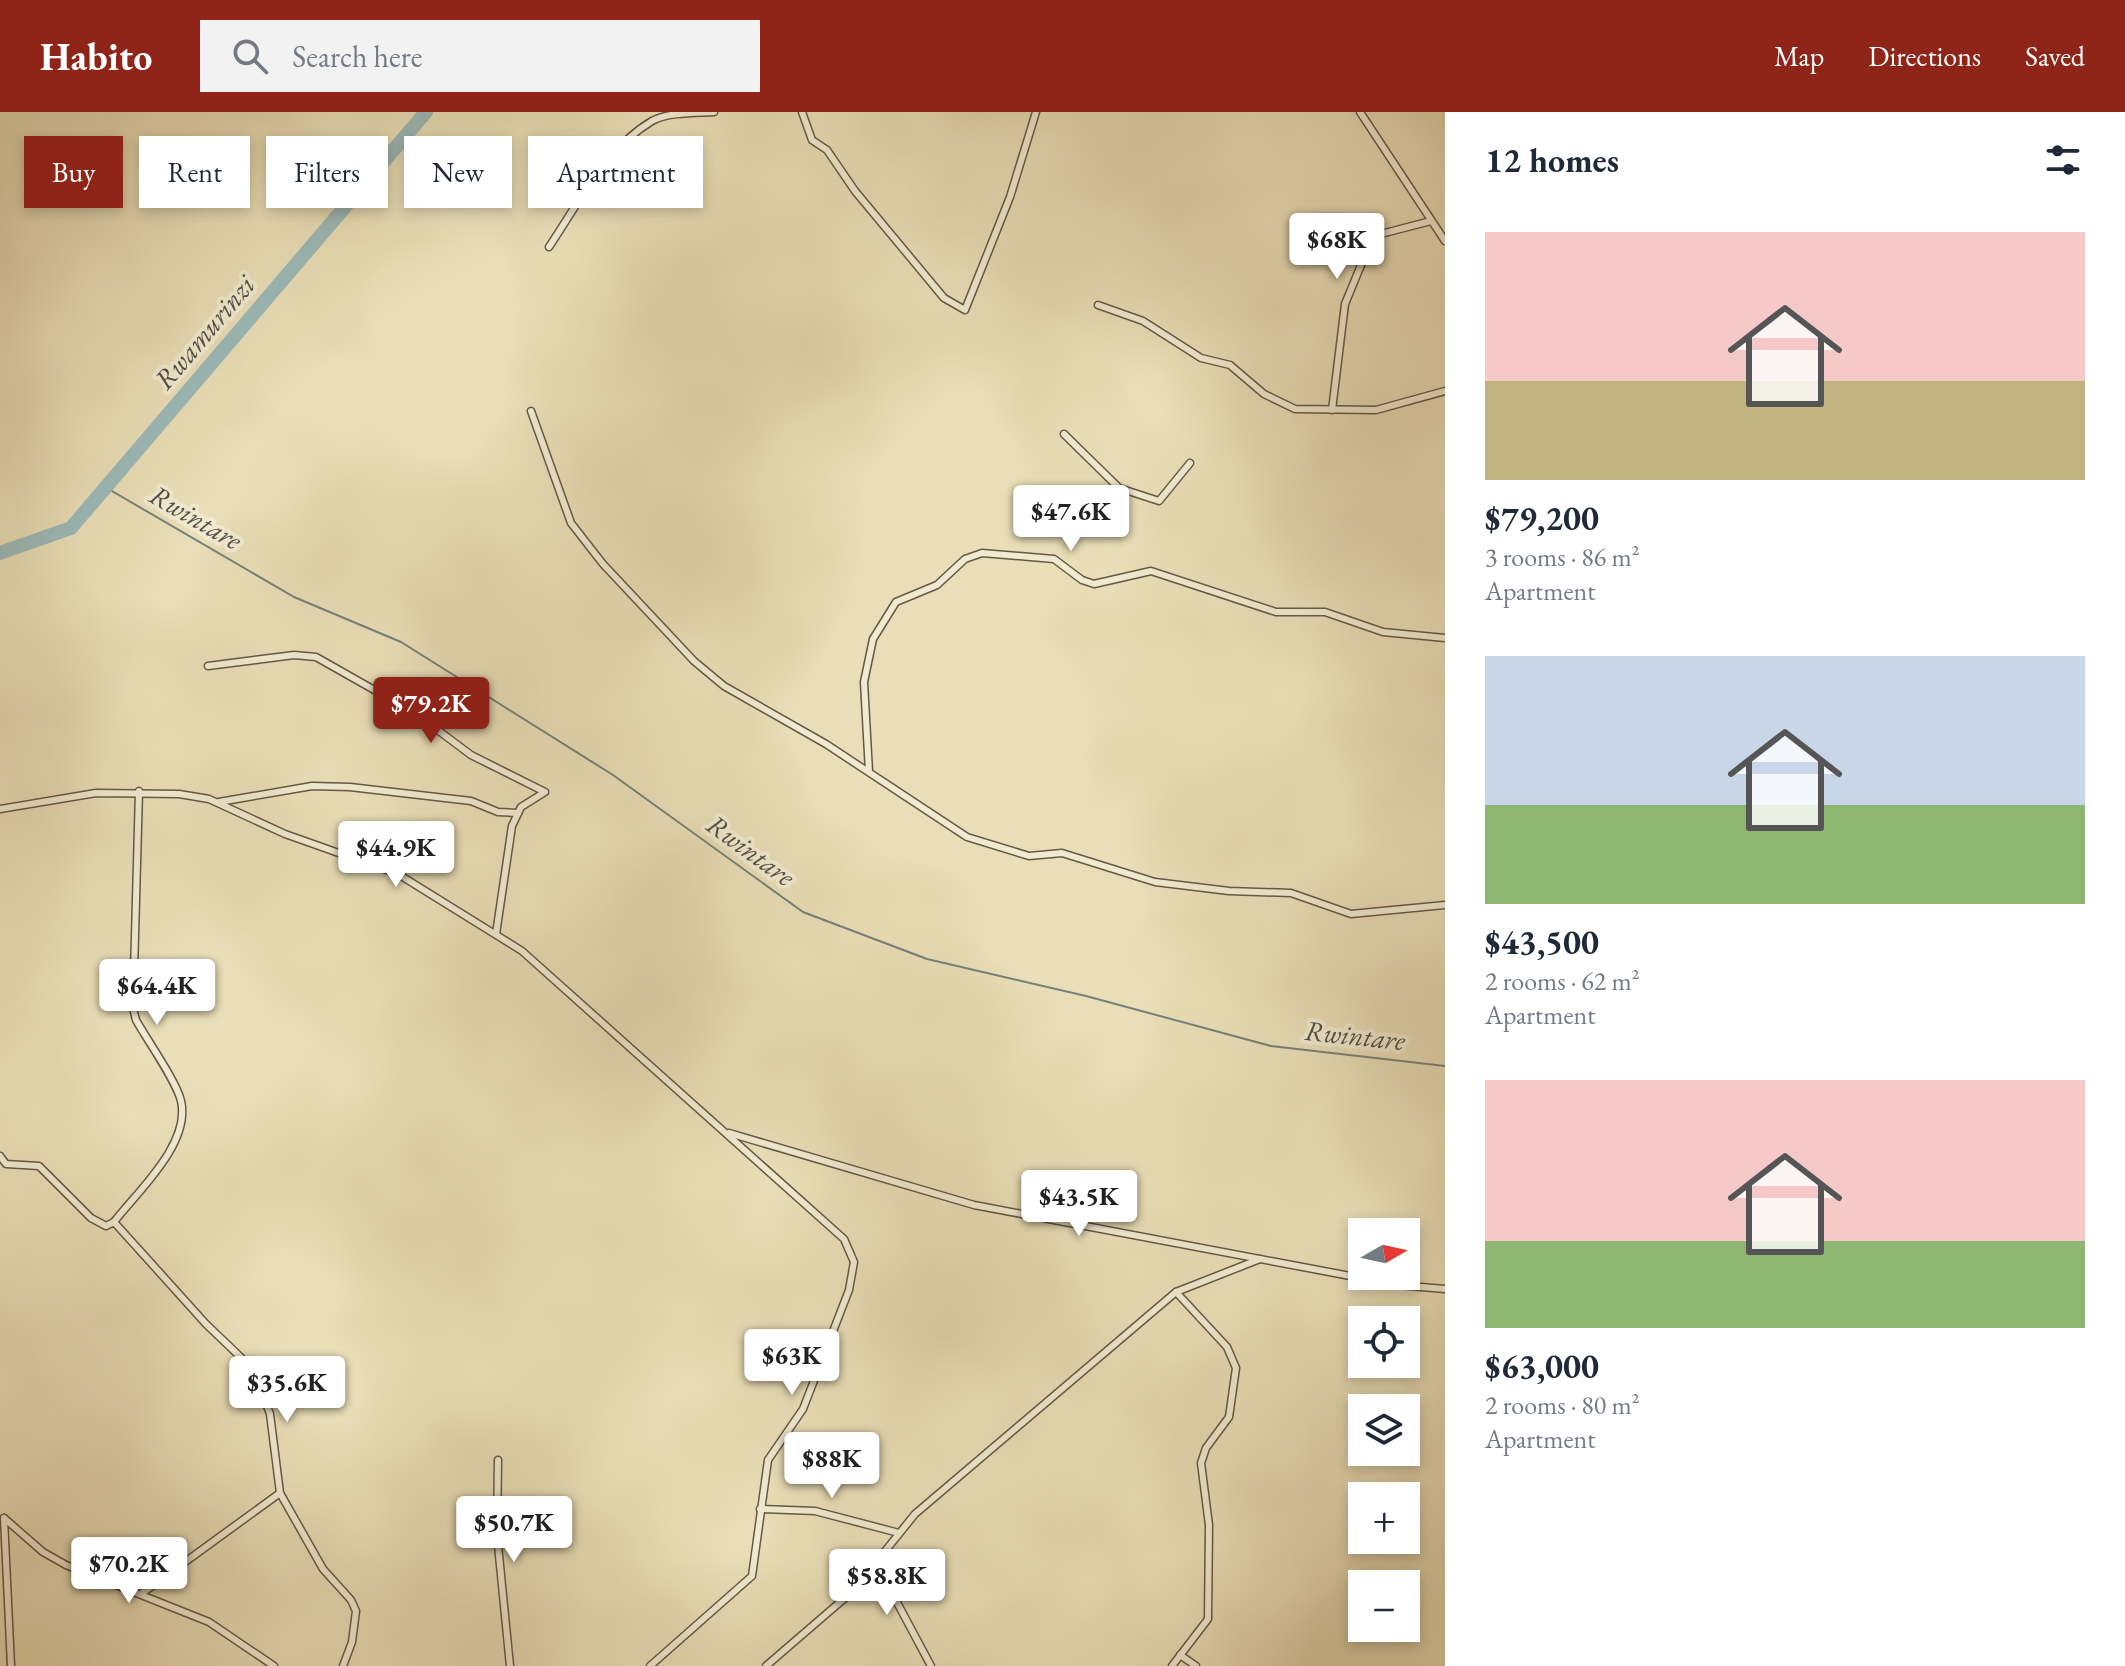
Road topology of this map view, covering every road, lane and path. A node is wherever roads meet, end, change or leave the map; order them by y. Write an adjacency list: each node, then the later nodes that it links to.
1 (714, 112): 7 (street)
2 (802, 112): 3 (street)
3 (1036, 112)
4 (1360, 112): 5 (street)
5 (1431, 221): 6 (street); 10 (street)
6 (1445, 241)
7 (549, 247)
8 (1098, 305): 10 (street)
9 (1445, 391): 10 (street)
10 (1332, 410)
11 (531, 411): 16 (street)
12 (1064, 434): 13 (street)
13 (1190, 463)
14 (1445, 638): 16 (street)
15 (208, 666): 20 (street)
16 (869, 772): 21 (street)
17 (139, 791): 18 (street); 19 (street); 25 (street)
18 (215, 802): 20 (street); 22 (street)
19 (0, 809)
20 (518, 813): 22 (street)
21 (1445, 905)
22 (496, 934): 23 (street)
23 (725, 1132): 26 (street); 31 (street)
24 (0, 1156): 25 (street)
25 (114, 1222): 30 (street)
26 (1260, 1259): 27 (street); 28 (street)
27 (1445, 1289)
28 (1176, 1292): 32 (street); 37 (street)
29 (498, 1460): 41 (street)
30 (280, 1493): 34 (street); 40 (street)
31 (760, 1509): 32 (street); 42 (street)
32 (899, 1533): 33 (street)
33 (882, 1558): 43 (street); 44 (street)
34 (141, 1594): 35 (street); 39 (street)
35 (9, 1646): 36 (street); 38 (street)
36 (0, 1648)
37 (1180, 1655): 45 (street); 46 (street)
38 (11, 1666)
39 (274, 1666)
40 (343, 1666)
41 (510, 1666)
42 (650, 1666)
43 (766, 1666)
44 (931, 1666)
45 (1172, 1666)
46 (1196, 1666)

